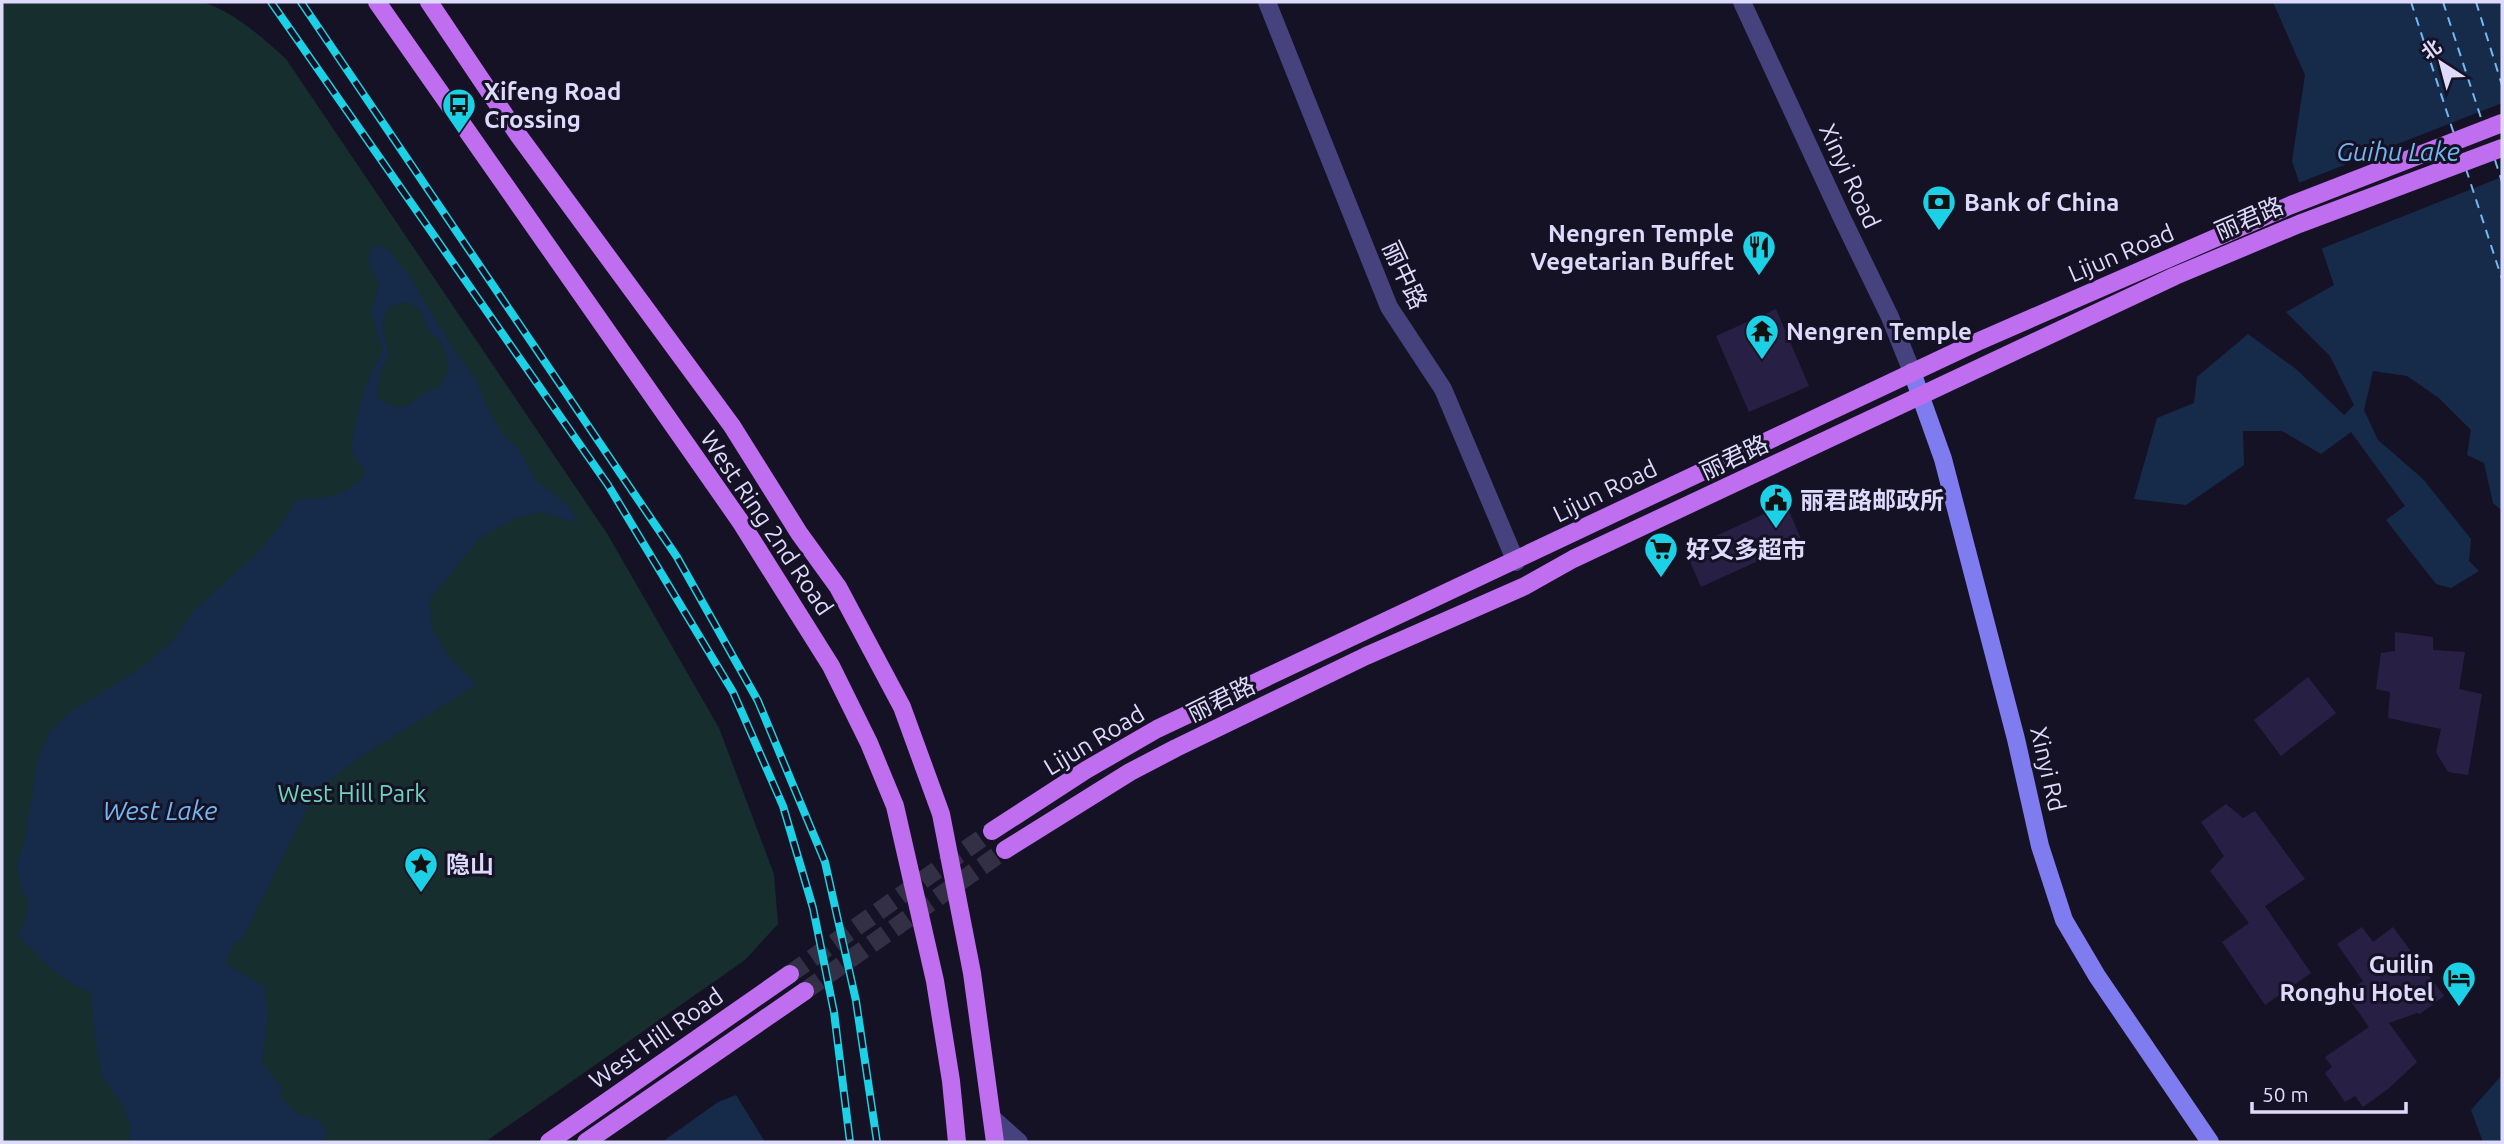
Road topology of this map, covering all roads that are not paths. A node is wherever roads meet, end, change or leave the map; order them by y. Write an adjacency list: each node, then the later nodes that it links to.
1 (377, 2): 17 (main road, West Ring 2nd Road)
2 (429, 2): 14 (main road, West Ring 2nd Road)
3 (1266, 2): 9 (street, 丽中路)
4 (1742, 2): 7 (street, Xinyi Road)
5 (2502, 123): 7 (main road, Lijun Road)
6 (2502, 148): 8 (main road, 丽君路)
7 (1912, 372): 8 (main road, Xinyi Rd); 9 (main road, Lijun Road)
8 (1921, 396): 11 (main road, 丽君路); 20 (main road, Xinyi Rd)
9 (1516, 562): 10 (main road, Lijun Road)
10 (992, 831)
11 (1005, 850)
12 (790, 974): 15 (main road, West Hill Road)
13 (805, 991): 16 (main road)
14 (992, 1118): 18 (main road, West Ring 2nd Road); 19 (street)
15 (549, 1142)
16 (586, 1142)
17 (957, 1142)
18 (995, 1142)
19 (1019, 1142)
20 (2210, 1142)

